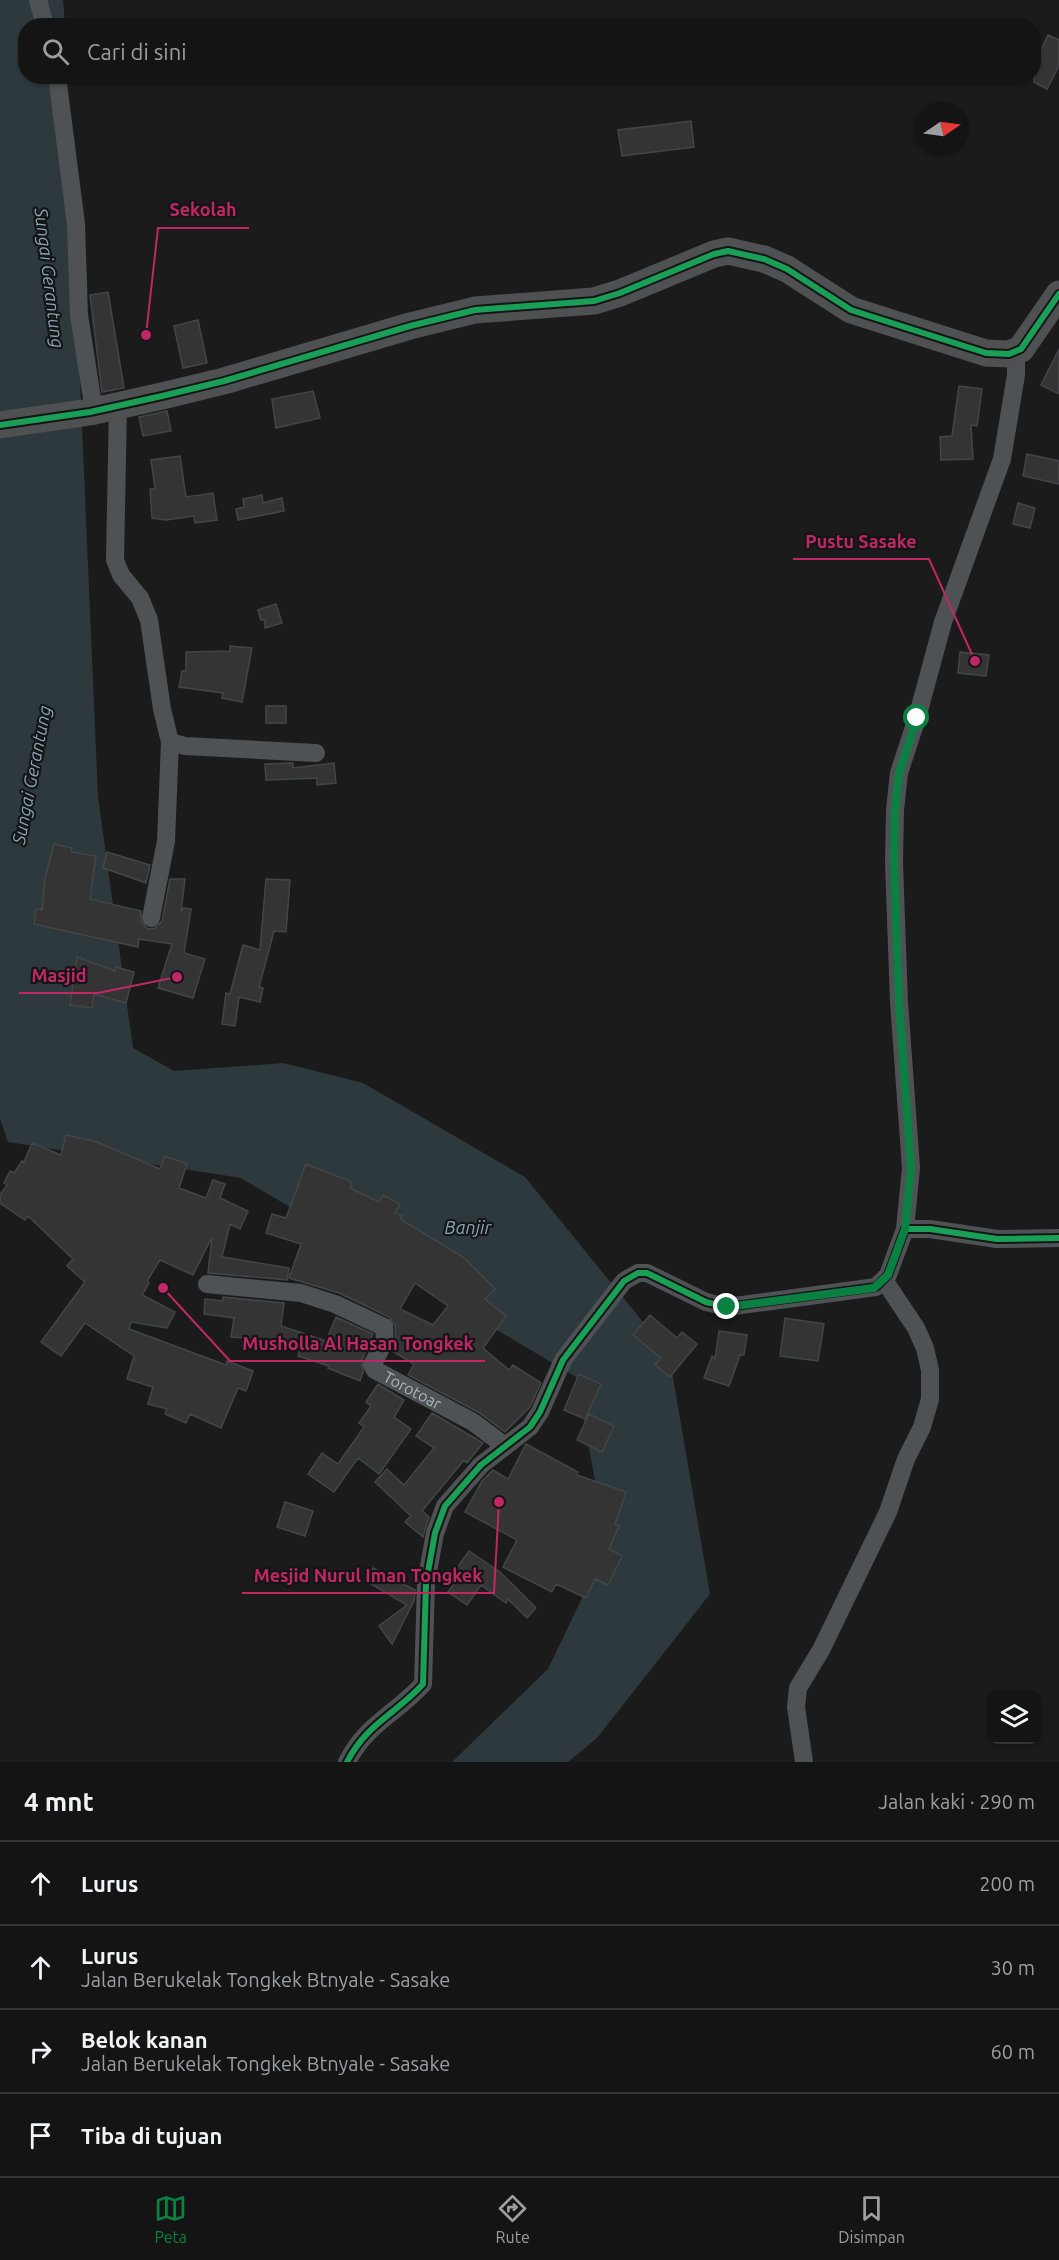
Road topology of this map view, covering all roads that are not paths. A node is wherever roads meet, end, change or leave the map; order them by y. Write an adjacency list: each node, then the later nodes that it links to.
1 (38, 0): 2 (street)
2 (43, 18)
3 (58, 84): 6 (street)
4 (1059, 294): 5 (street)
5 (1016, 352): 6 (street); 11 (street)
6 (101, 409): 7 (street); 8 (street)
7 (0, 425)
8 (170, 742): 9 (street); 10 (street)
9 (316, 753)
10 (151, 918)
11 (905, 1229): 12 (street); 13 (street)
12 (1059, 1238)
13 (884, 1280): 15 (street); 17 (street)
14 (207, 1284): 15 (street, Torotoar)
15 (505, 1446): 16 (street)
16 (347, 1762)
17 (804, 1762)

